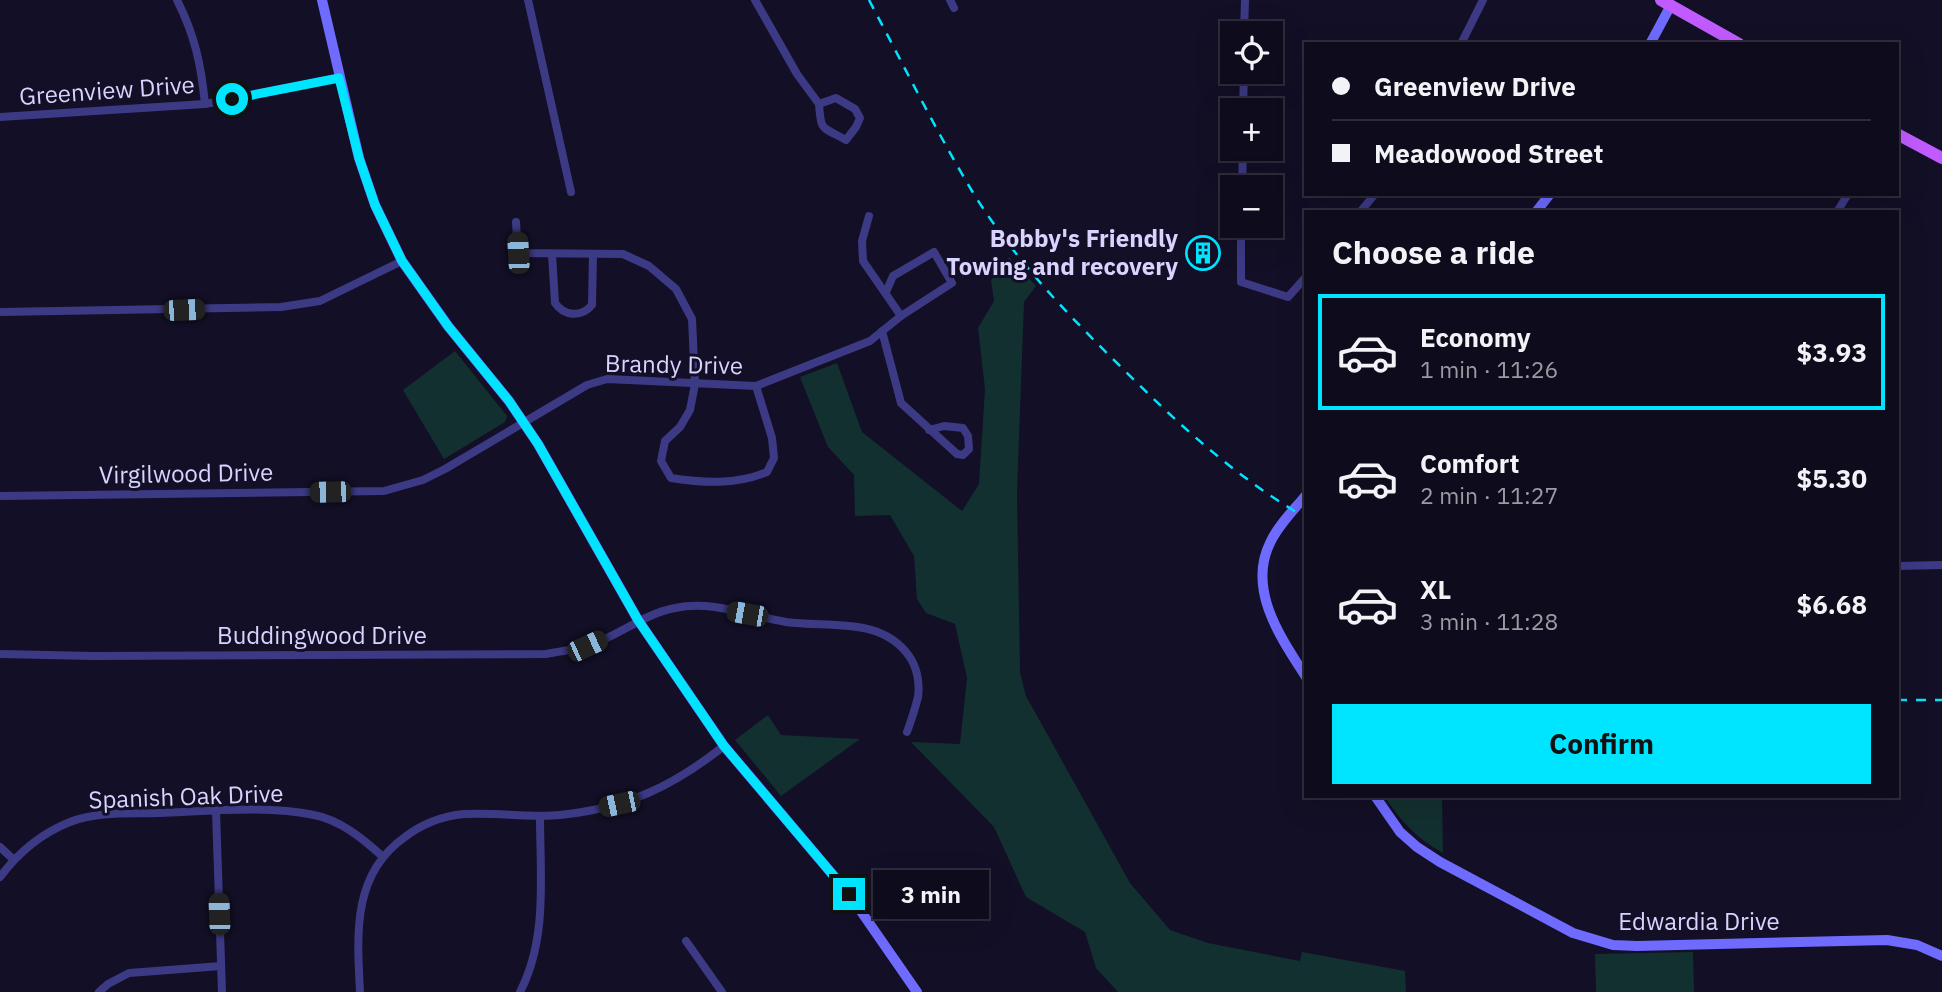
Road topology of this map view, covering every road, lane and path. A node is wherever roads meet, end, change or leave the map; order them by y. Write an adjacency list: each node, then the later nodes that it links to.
1 (177, 0): 13 (street)
2 (321, 0): 12 (street)
3 (528, 0): 18 (street)
4 (755, 0): 14 (street)
5 (1245, 0): 8 (street)
6 (1483, 0): 9 (street)
7 (1669, 2): 10 (street); 11 (main road)
8 (1244, 21)
9 (1462, 42)
10 (1651, 42)
11 (1736, 42)
12 (339, 78): 13 (street, Greenview Drive); 28 (street)
13 (205, 104): 15 (street, Greenview Drive)
14 (819, 104): 14 (street)
15 (0, 117)
16 (1899, 135): 17 (main road)
17 (1942, 158)
18 (571, 192)
19 (1373, 196): 21 (street)
20 (1548, 196): 22 (street)
21 (1362, 210)
22 (1538, 210)
23 (869, 216): 30 (street)
24 (516, 222): 26 (street)
25 (1241, 238): 29 (street)
26 (552, 254): 27 (street); 27 (street)
27 (593, 254): 34 (street)
28 (402, 261): 31 (street); 36 (street)
29 (1304, 279)
30 (886, 292): 32 (street); 32 (street, Brandy Drive)
31 (0, 312)
32 (901, 316): 33 (street, Brandy Drive)
33 (882, 331): 35 (street, Brandy Drive); 37 (street)
34 (695, 384): 35 (street, Brandy Drive); 35 (street); 36 (street, Brandy Drive)
35 (755, 386)
36 (523, 423): 38 (street, Virgilwood Drive); 42 (street)
37 (929, 430): 37 (street)
38 (0, 496)
39 (1304, 498): 44 (street)
40 (1942, 565): 41 (street)
41 (1899, 566)
42 (638, 620): 43 (street, Buddingwood Drive); 45 (street, Buddingwood Drive); 46 (street)
43 (0, 654)
44 (1304, 674)
45 (907, 733)
46 (724, 746): 49 (street); 62 (street)
47 (1377, 798): 55 (street, Edwardia Drive)
48 (216, 811): 51 (street, Spanish Oak Drive); 52 (street, Spanish Oak Drive); 56 (street)
49 (540, 816): 51 (street); 60 (street)
50 (0, 847): 52 (street)
51 (382, 856): 59 (street)
52 (13, 859): 53 (street, Spanish Oak Drive)
53 (0, 877)
54 (686, 941): 61 (street)
55 (1942, 956)
56 (221, 966): 57 (street); 58 (street)
57 (99, 992)
58 (222, 992)
59 (360, 992)
60 (520, 992)
61 (722, 992)
62 (916, 992)

